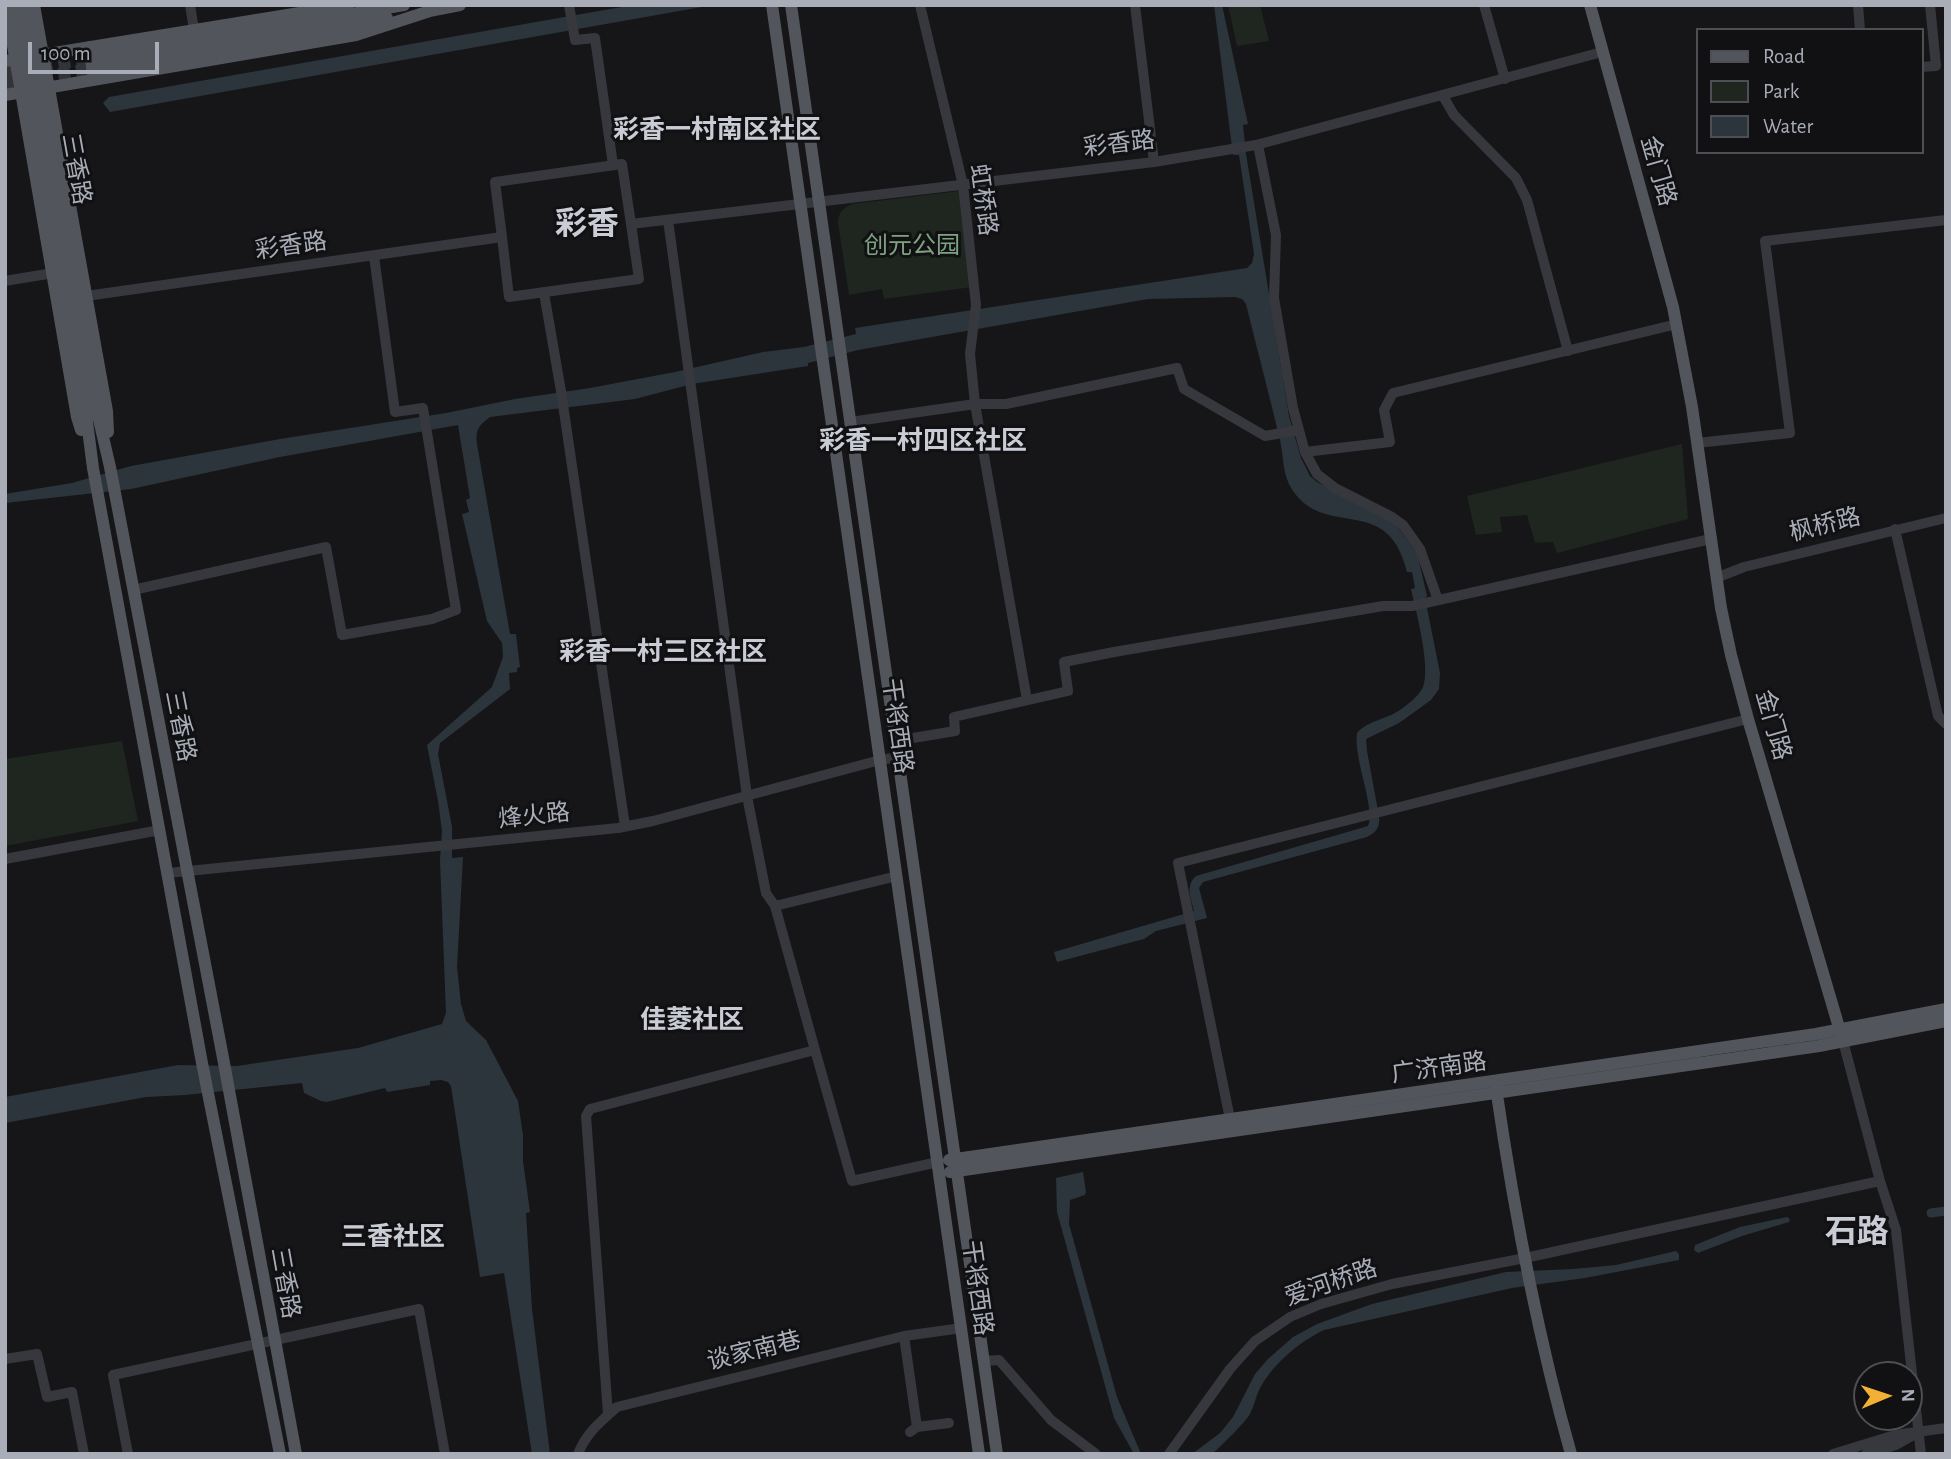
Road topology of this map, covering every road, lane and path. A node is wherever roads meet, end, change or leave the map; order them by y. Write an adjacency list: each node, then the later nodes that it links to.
1 (6, 5): 24 (main road)
2 (14, 5): 50 (main road, 三香路, bridge)
3 (25, 5): 50 (main road, 三香路, bridge)
4 (34, 5): 23 (main road)
5 (190, 5): 20 (street)
6 (348, 5): 20 (main road)
7 (404, 5): 17 (main road)
8 (460, 5): 17 (main road)
9 (772, 5): 37 (main road, 干将西路)
10 (791, 5): 36 (main road, 干将西路)
11 (919, 5): 35 (street, 虹桥路)
12 (1135, 5): 33 (street)
13 (1484, 5): 26 (street)
14 (1590, 5): 22 (main road, 金门路)
15 (1858, 5): 19 (street)
16 (1930, 5): 25 (street)
17 (436, 9): 27 (main road)
18 (569, 9): 34 (street)
19 (1860, 28)
20 (194, 30): 21 (main road)
21 (89, 47): 23 (main road); 27 (main road)
22 (1602, 52): 26 (street, 彩香路); 47 (main road, 金门路)
23 (43, 55): 24 (main road); 28 (main road)
24 (10, 60): 29 (main road)
25 (1923, 67)
26 (1505, 79): 31 (street, 彩香路)
27 (94, 80): 28 (main road)
28 (49, 88): 29 (main road); 46 (main road)
29 (21, 92): 30 (main road); 43 (main road)
30 (5, 95)
31 (1443, 96): 32 (street, 彩香路); 48 (street)
32 (1257, 145): 33 (street, 彩香路); 52 (street)
33 (1154, 162): 35 (street, 彩香路)
34 (613, 165): 40 (street); 41 (street)
35 (962, 185): 36 (street, 彩香路); 49 (street, 虹桥路)
36 (819, 202): 37 (street, 彩香路); 51 (main road, 干将西路)
37 (801, 204): 38 (street, 彩香路); 68 (main road, 干将西路)
38 (667, 220): 40 (street, 彩香路); 69 (street)
39 (1946, 220): 53 (street)
40 (631, 224): 45 (street)
41 (502, 237): 42 (street, 彩香路); 45 (street)
42 (374, 256): 46 (street, 彩香路); 61 (street)
43 (52, 273): 44 (street); 56 (main road)
44 (5, 281)
45 (544, 293): 70 (street)
46 (86, 296): 55 (main road)
47 (1676, 324): 48 (street); 53 (main road, 金门路)
48 (1568, 351): 54 (street)
49 (975, 404): 51 (street); 52 (street); 63 (street, 虹桥路)
50 (91, 413): 55 (main road, 三香路); 56 (main road, 三香路)
51 (850, 422): 66 (main road, 干将西路)
52 (1297, 431): 54 (street)
53 (1698, 443): 59 (main road, 金门路)
54 (1305, 452): 62 (street)
55 (110, 468): 61 (main road, 三香路)
56 (93, 469): 71 (main road, 三香路)
57 (1946, 518): 58 (street, 枫桥路)
58 (1895, 530): 60 (street, 枫桥路); 65 (street)
59 (1712, 539): 60 (main road, 金门路); 62 (street)
60 (1716, 578): 64 (main road, 金门路)
61 (133, 590): 73 (main road, 三香路)
62 (1438, 600): 63 (street)
63 (1027, 700): 66 (street)
64 (1748, 719): 79 (main road, 金门路); 82 (street)
65 (1946, 724)
66 (895, 741): 67 (main road, 干将西路)
67 (898, 757): 68 (street, 烽火路); 83 (main road, 干将西路)
68 (880, 760): 69 (street, 烽火路); 75 (main road, 干将西路)
69 (747, 796): 70 (street, 烽火路); 76 (street)
70 (625, 826): 73 (street, 烽火路)
71 (160, 830): 72 (street); 74 (main road, 三香路)
72 (5, 859)
73 (186, 872): 74 (street, 烽火路); 89 (main road, 三香路)
74 (168, 873): 90 (main road, 三香路)
75 (897, 876): 76 (street); 84 (main road, 干将西路)
76 (775, 906): 80 (street)
77 (1946, 1009): 79 (main road, 广济南路)
78 (1946, 1021): 79 (main road, 广济南路)
79 (1841, 1035): 81 (main road, 广济南路); 85 (street, 金门路)
80 (815, 1050): 84 (street); 93 (street)
81 (1495, 1087): 82 (main road, 广济南路); 83 (main road, 广济南路); 86 (main road)
82 (1230, 1119): 83 (main road, 广济南路)
83 (956, 1165): 84 (main road, 广济南路); 92 (main road, 干将西路)
84 (939, 1168): 87 (main road, 干将西路)
85 (1880, 1181): 86 (street, 爱河桥路); 98 (street, 金门路)
86 (1525, 1261): 108 (street, 爱河桥路); 109 (main road)
87 (962, 1328): 88 (street, 谈家南巷); 96 (main road, 干将西路)
88 (904, 1336): 93 (street, 谈家南巷); 94 (street)
89 (274, 1341): 90 (street); 102 (main road, 三香路); 103 (street)
90 (259, 1345): 100 (street); 101 (main road, 三香路)
91 (5, 1359): 99 (street)
92 (984, 1361): 95 (main road, 干将西路); 107 (street)
93 (608, 1414): 104 (street, 谈家南巷)
94 (949, 1423)
95 (993, 1425): 96 (main road); 106 (main road, 干将西路)
96 (975, 1427): 105 (main road, 干将西路)
97 (1946, 1428): 98 (street)
98 (1919, 1433): 110 (street); 111 (street); 112 (street, 金门路)
99 (85, 1454)
100 (128, 1454)
101 (280, 1454)
102 (296, 1454)
103 (444, 1454)
104 (578, 1454)
105 (979, 1454)
106 (997, 1454)
107 (1096, 1454)
108 (1169, 1454)
109 (1571, 1454)
110 (1833, 1454)
111 (1866, 1454)
112 (1921, 1454)

